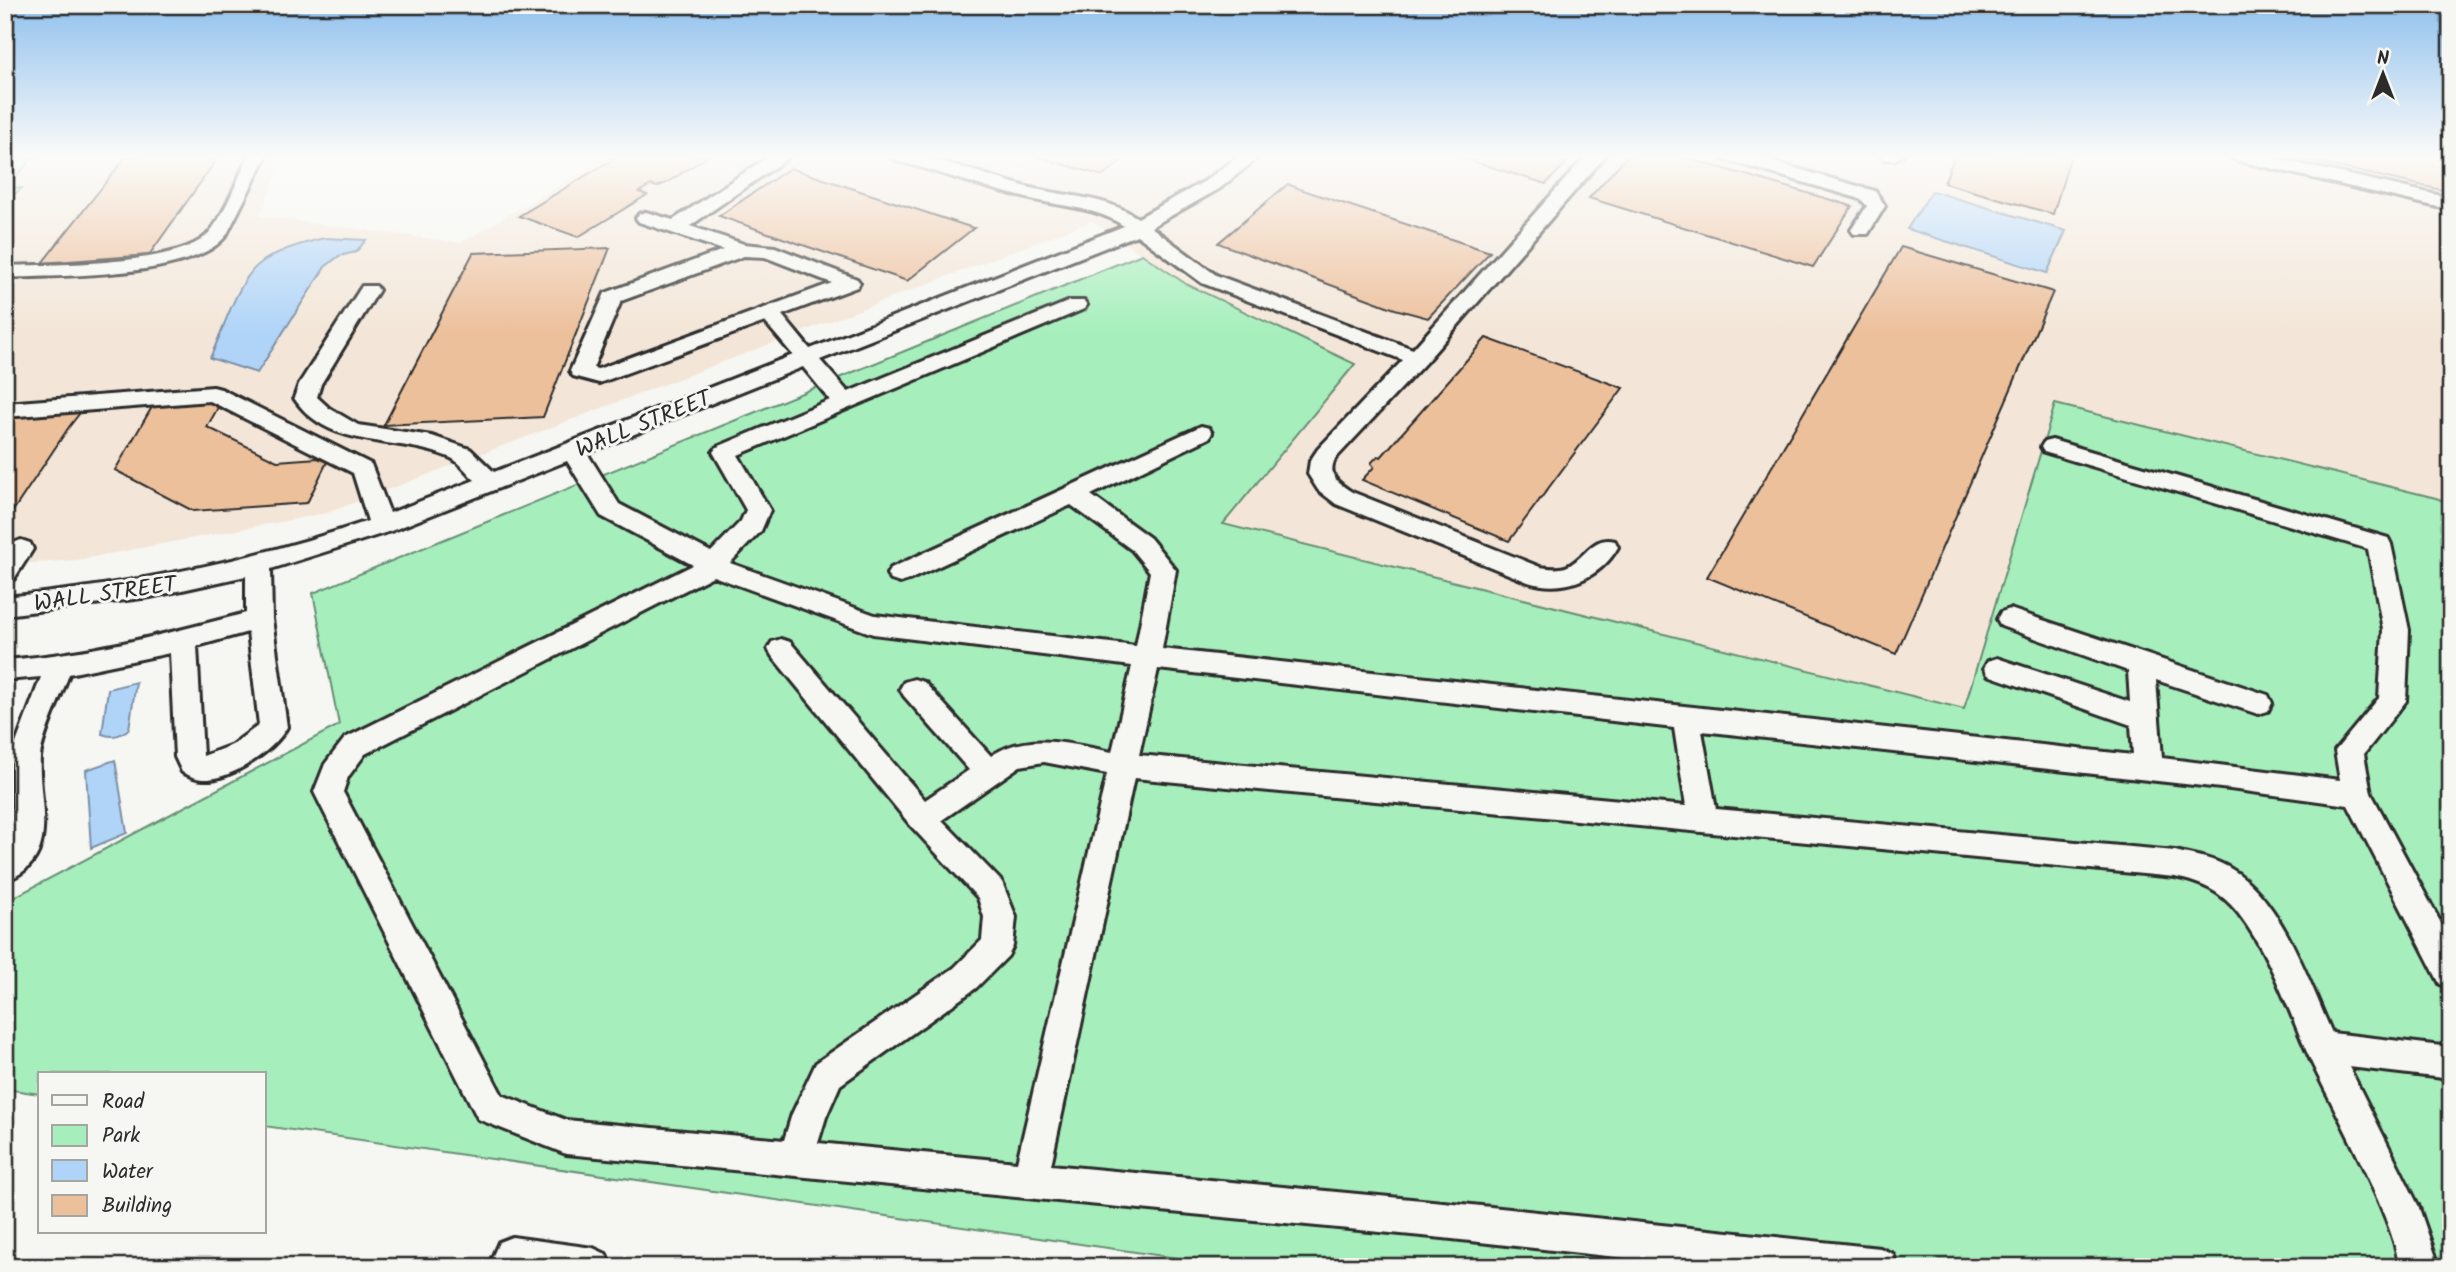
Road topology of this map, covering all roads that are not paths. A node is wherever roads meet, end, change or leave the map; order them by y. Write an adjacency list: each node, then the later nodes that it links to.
1 (227, 214): 12 (lane)
2 (694, 214): 9 (street)
3 (1118, 214): 8 (street)
4 (1160, 214): 8 (street, WALL STREET)
5 (1544, 214): 16 (street)
6 (1870, 214): 10 (street)
7 (646, 218): 9 (street)
8 (1139, 226): 16 (street); 17 (street, WALL STREET)
9 (675, 227): 11 (street)
10 (1861, 230)
11 (742, 250): 15 (lane); 15 (lane)
12 (5, 272)
13 (369, 290): 23 (street)
14 (1076, 305): 18 (lane)
15 (769, 313): 17 (street)
16 (1417, 358): 26 (street)
17 (806, 359): 18 (lane); 22 (street, WALL STREET)
18 (844, 402): 29 (lane)
19 (5, 410): 25 (street)
20 (1201, 433): 24 (street)
21 (2052, 447): 49 (street)
22 (573, 450): 23 (street, WALL STREET); 29 (street)
23 (492, 483): 25 (street, WALL STREET)
24 (1073, 494): 31 (street); 37 (street)
25 (382, 525): 28 (street, WALL STREET)
26 (1606, 547)
27 (21, 549): 30 (street)
28 (258, 565): 32 (street, WALL STREET); 33 (street)
29 (713, 565): 37 (street); 56 (lane)
30 (5, 573)
31 (900, 574)
32 (5, 606)
33 (259, 619): 35 (street); 35 (street)
34 (2010, 619): 38 (street)
35 (183, 639): 39 (street)
36 (781, 649): 50 (street)
37 (1147, 657): 44 (street); 46 (street)
38 (2141, 665): 43 (street); 45 (street)
39 (59, 666): 41 (street); 52 (street)
40 (1997, 668): 45 (street)
41 (5, 670)
42 (914, 688): 48 (street)
43 (2258, 703)
44 (1686, 718): 47 (street); 51 (street)
45 (2144, 718): 47 (street)
46 (1123, 765): 48 (street); 51 (street); 57 (street)
47 (2148, 768): 49 (street)
48 (989, 773): 50 (street)
49 (2357, 794): 53 (lane)
50 (922, 818): 56 (street)
51 (1703, 819): 54 (street)
52 (5, 868)
53 (2451, 974)
54 (2322, 1048): 55 (street); 61 (street)
55 (2451, 1063)
56 (796, 1159): 57 (lane)
57 (1030, 1181): 60 (lane)
58 (506, 1267): 59 (lane)
59 (593, 1267)
60 (1880, 1267)
61 (2417, 1267)

